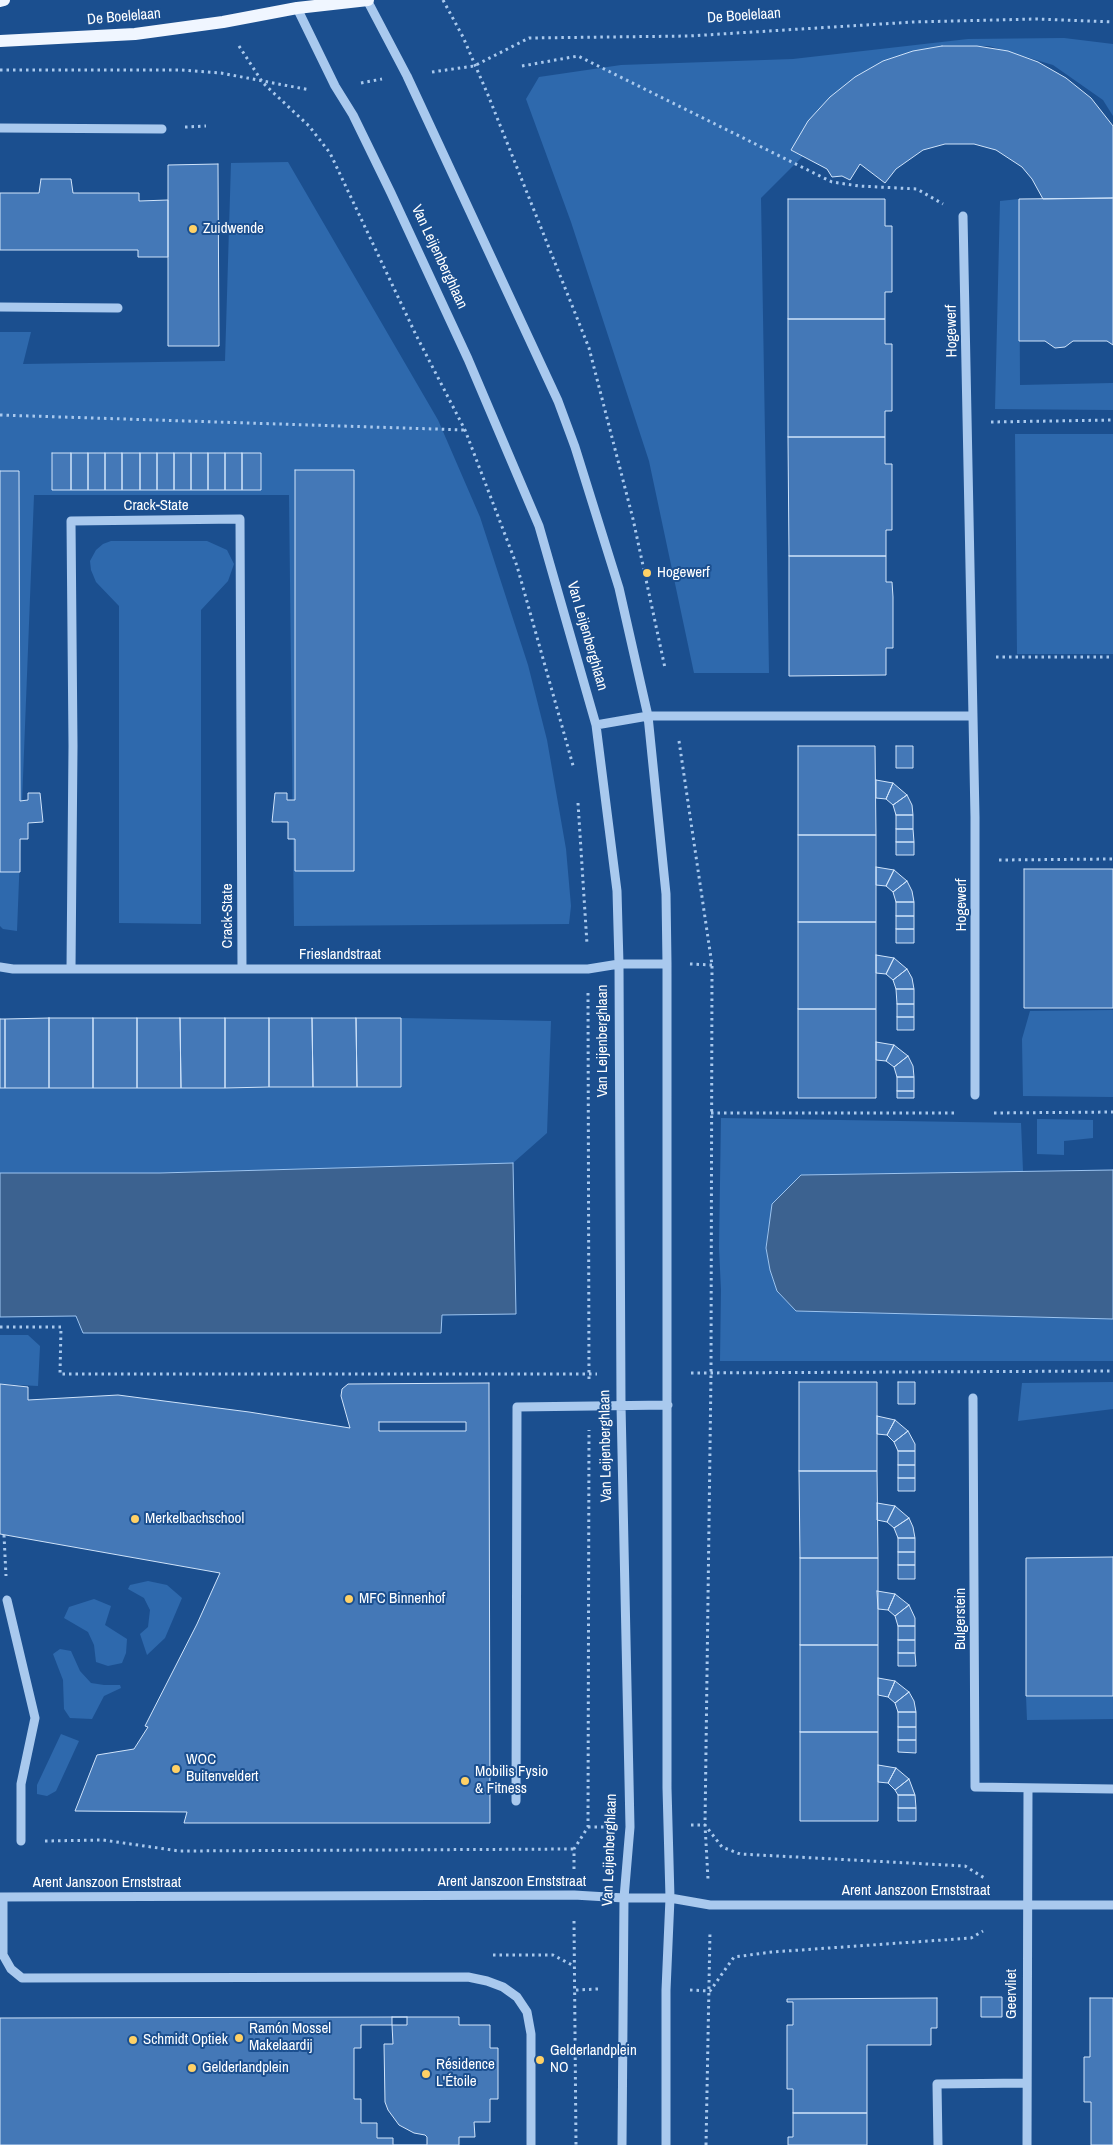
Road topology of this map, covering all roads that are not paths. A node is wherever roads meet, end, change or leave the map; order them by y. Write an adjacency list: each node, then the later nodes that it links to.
1 (4, 0): 3 (main road)
2 (368, 0): 4 (main road, De Boelelaan); 11 (street)
3 (0, 1)
4 (295, 4): 5 (main road, De Boelelaan); 13 (street, Van Leijenberghlaan)
5 (0, 41)
6 (0, 128): 7 (street)
7 (162, 129)
8 (963, 216): 12 (street, Hogewerf)
9 (0, 307): 10 (street)
10 (118, 308)
11 (648, 716): 12 (street); 13 (street); 15 (street)
12 (974, 716): 21 (street, Hogewerf)
13 (596, 725): 14 (street, Van Leijenberghlaan)
14 (619, 964): 15 (street, Frieslandstraat); 19 (street, Frieslandstraat); 23 (street, Van Leijenberghlaan)
15 (667, 964): 24 (street)
16 (0, 967): 18 (street, Frieslandstraat)
17 (71, 968): 18 (street, Frieslandstraat); 19 (street, Frieslandstraat); 19 (street, Crack-State)
18 (13, 969): 20 (street, Frieslandstraat)
19 (242, 969)
20 (0, 974)
21 (975, 1095)
22 (973, 1398): 26 (street, Bulgerstein)
23 (621, 1405): 24 (street); 28 (street); 31 (street, Van Leijenberghlaan)
24 (668, 1405): 32 (street)
25 (7, 1600): 29 (street)
26 (1028, 1788): 27 (street, Bulgerstein); 33 (street)
27 (1113, 1789)
28 (516, 1801)
29 (21, 1841)
30 (2, 1897): 31 (street, Arent Janszoon Ernststraat); 36 (street)
31 (624, 1898): 32 (street, Arent Janszoon Ernststraat); 37 (street, Van Leijenberghlaan)
32 (670, 1898): 33 (street, Arent Janszoon Ernststraat); 38 (street)
33 (1027, 1905): 34 (street, Arent Janszoon Ernststraat); 35 (street, Geervliet)
34 (1113, 1905)
35 (1026, 2083): 39 (street); 40 (street, Geervliet)
36 (530, 2145)
37 (622, 2145)
38 (666, 2145)
39 (938, 2145)
40 (1027, 2145)

